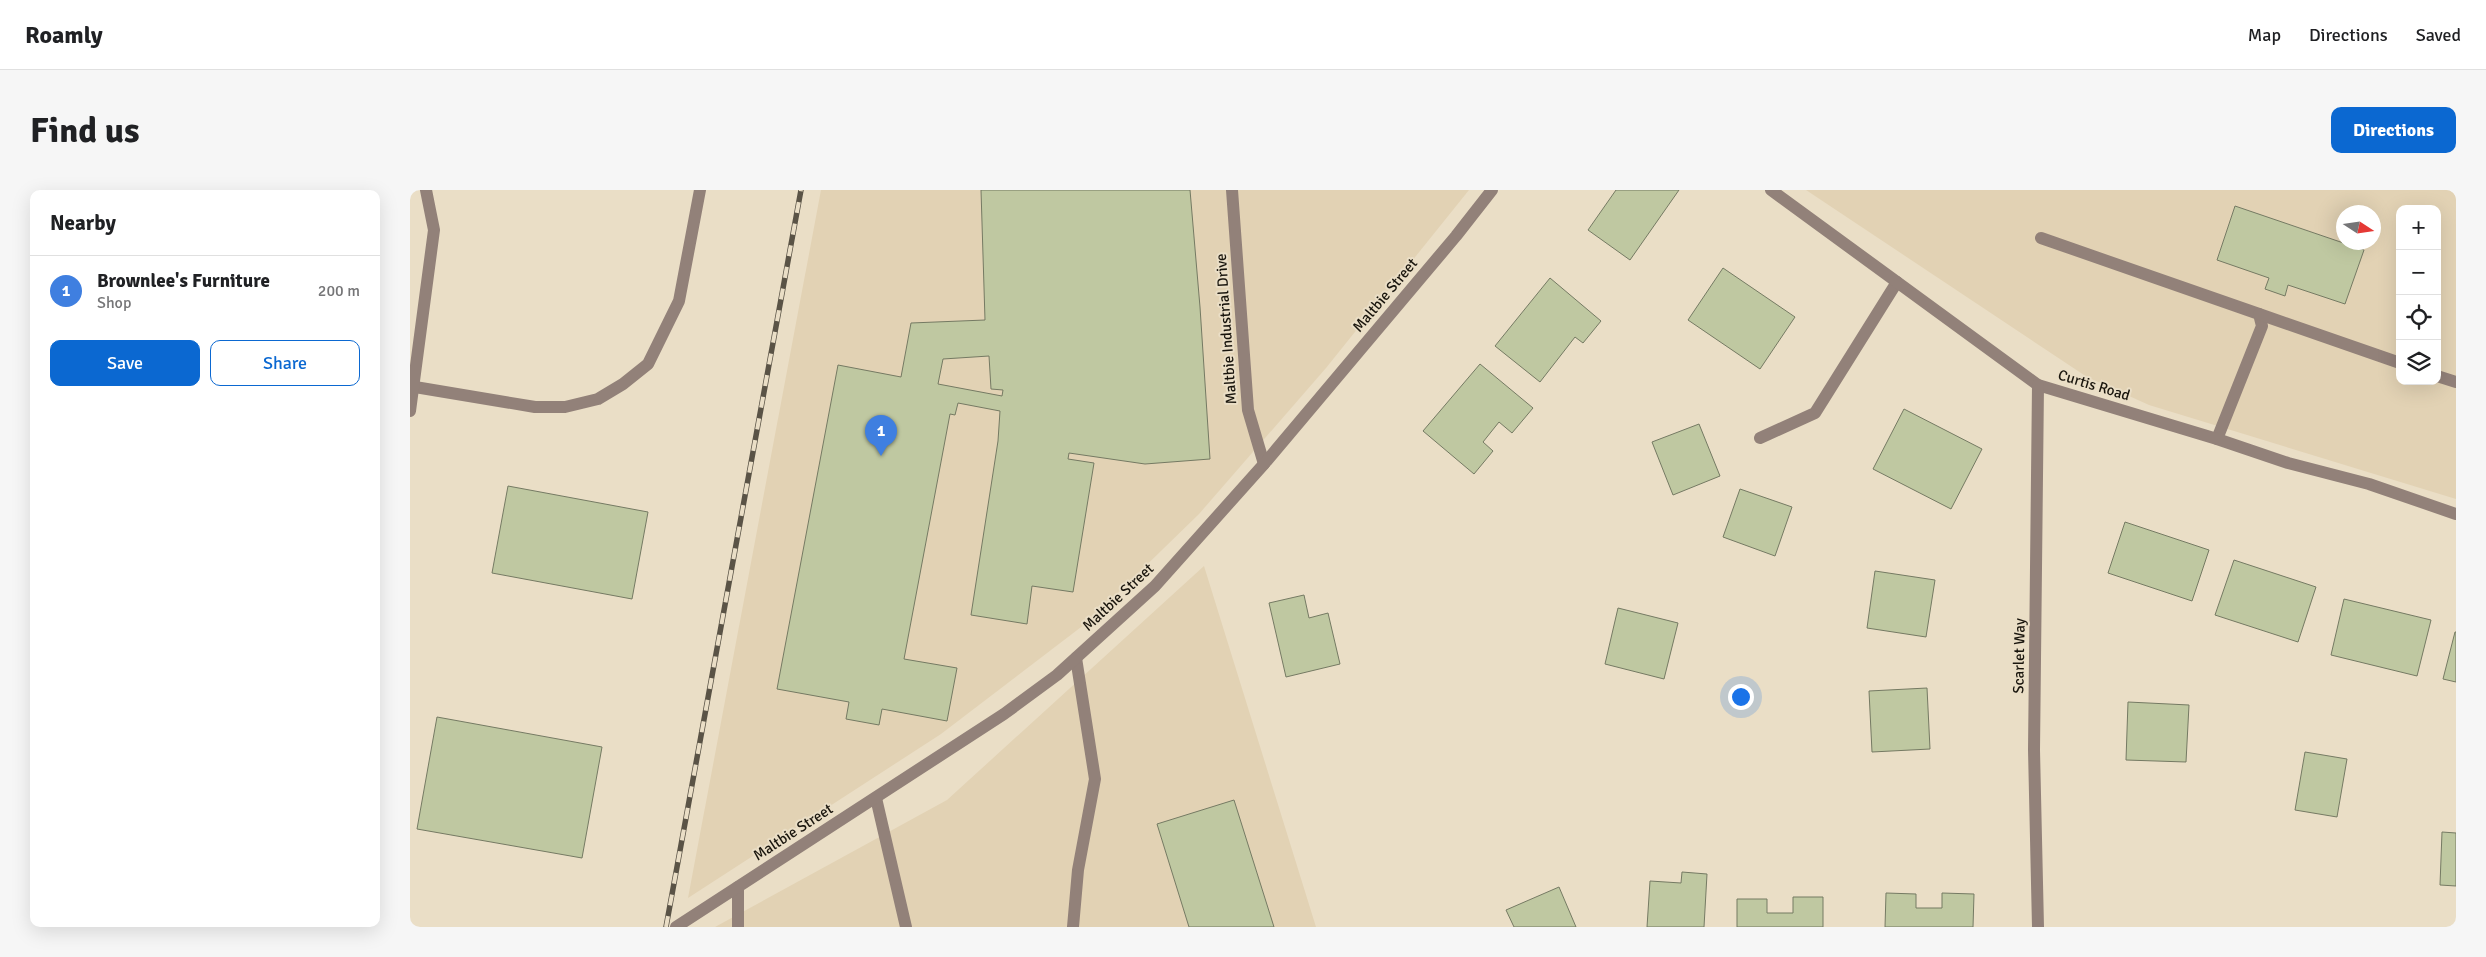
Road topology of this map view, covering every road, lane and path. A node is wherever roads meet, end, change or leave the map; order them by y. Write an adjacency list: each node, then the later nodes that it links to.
1 (426, 190): 13 (street)
2 (700, 190): 13 (street)
3 (1232, 190): 17 (street, Maltbie Industrial Drive)
4 (1492, 190): 17 (street, Maltbie Street)
5 (1771, 190): 7 (street, Curtis Road)
6 (2041, 238): 8 (street)
7 (1897, 282): 12 (street, Curtis Road); 15 (street)
8 (2259, 314): 9 (street); 16 (street)
9 (2396, 361)
10 (2441, 377): 11 (street)
11 (2456, 382)
12 (2038, 385): 16 (street, Curtis Road); 26 (street, Scarlet Way)
13 (415, 387): 14 (street)
14 (410, 411)
15 (1760, 438)
16 (2217, 439): 18 (street, Curtis Road)
17 (1264, 464): 19 (street, Maltbie Street)
18 (2456, 514)
19 (1076, 658): 20 (street, Maltbie Street); 25 (street)
20 (876, 798): 21 (street, Maltbie Street); 24 (street)
21 (738, 887): 22 (street, Maltbie Street); 23 (street)
22 (676, 927)
23 (738, 927)
24 (906, 927)
25 (1073, 927)
26 (2038, 927)

